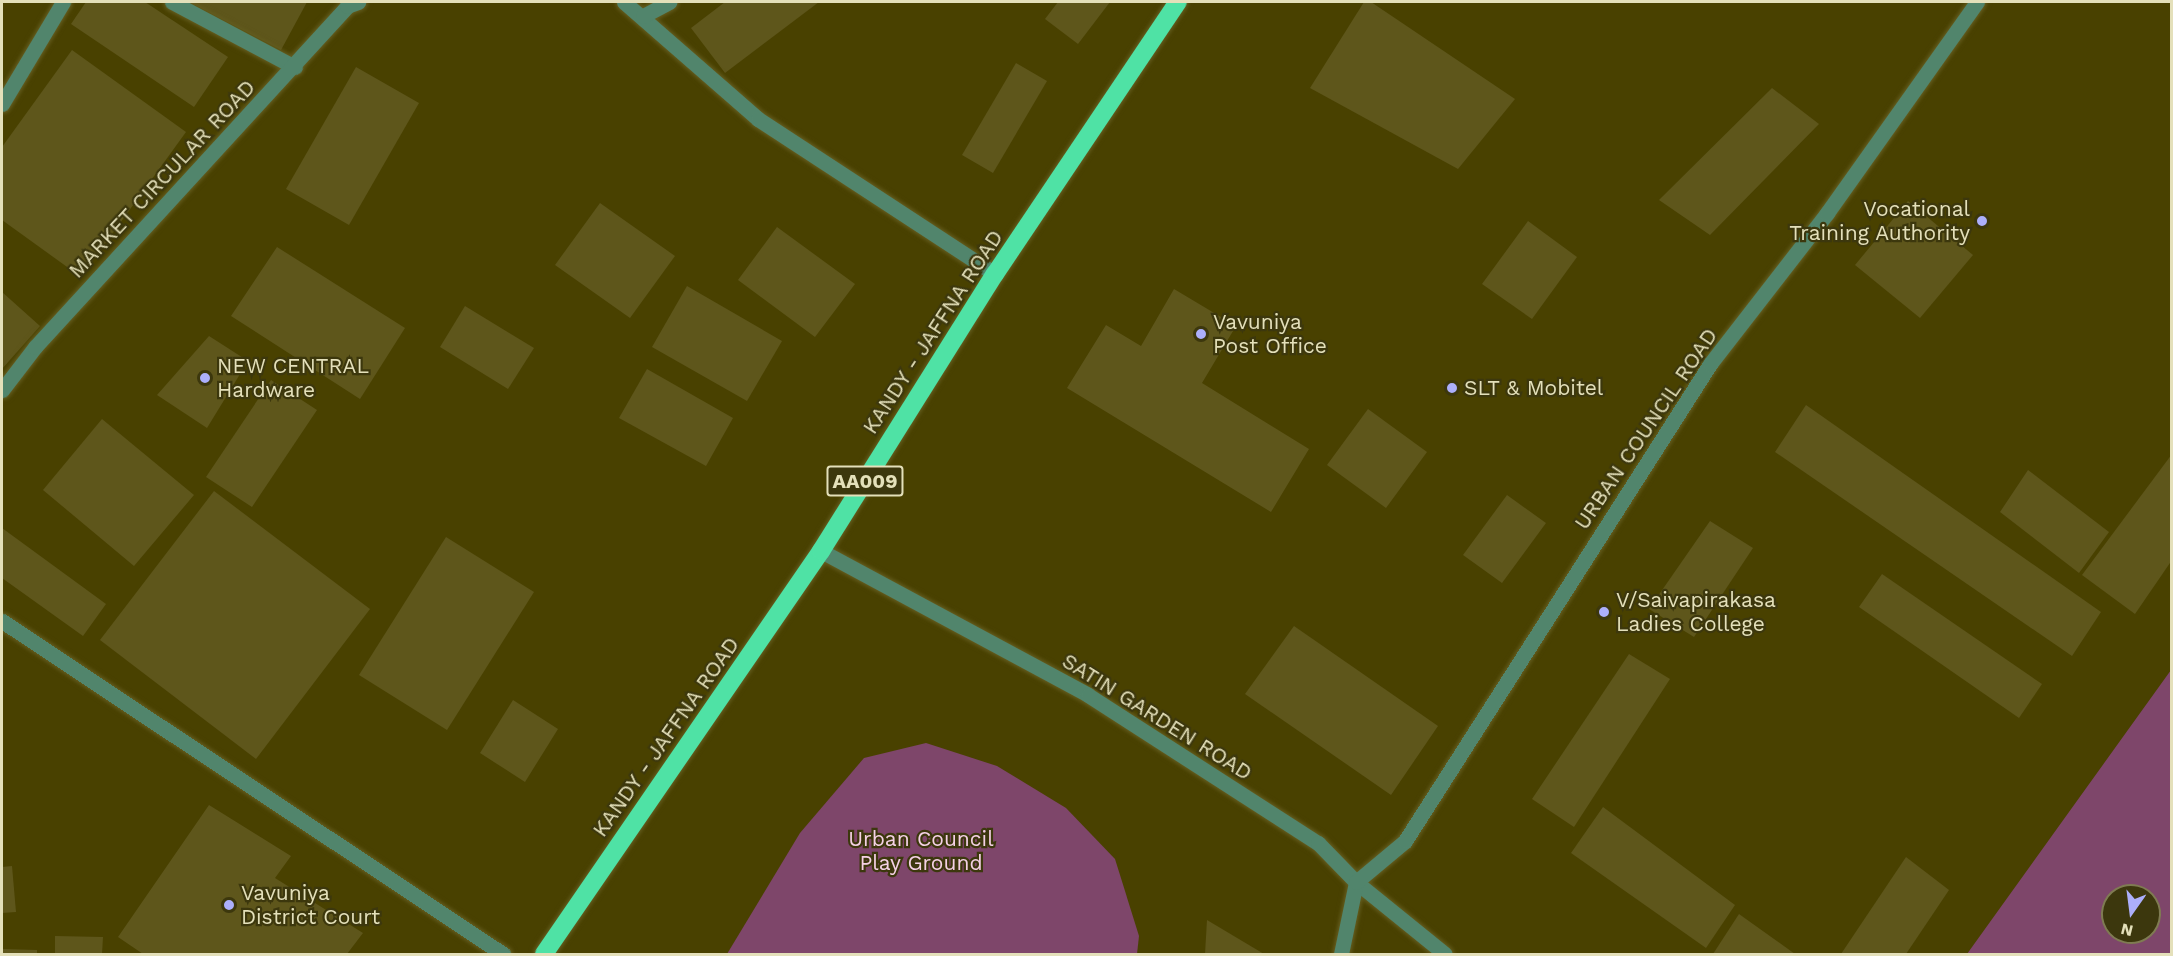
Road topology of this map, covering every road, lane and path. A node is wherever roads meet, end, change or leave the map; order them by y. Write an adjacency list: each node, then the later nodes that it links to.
1 (63, 2): 10 (street)
2 (172, 2): 9 (street)
3 (358, 2): 9 (street, MARKET CIRCULAR ROAD)
4 (624, 2): 8 (street)
5 (669, 2): 8 (street)
6 (1178, 2): 11 (highway, KANDY - JAFFNA ROAD / AA009)
7 (1977, 2): 15 (street, URBAN COUNCIL ROAD)
8 (643, 16): 11 (street)
9 (295, 67): 12 (street, MARKET CIRCULAR ROAD)
10 (2, 104)
11 (995, 274): 13 (highway, KANDY - JAFFNA ROAD / AA009)
12 (2, 390)
13 (821, 551): 15 (street, SATIN GARDEN ROAD); 17 (highway, KANDY - JAFFNA ROAD / AA009)
14 (2, 621): 16 (street)
15 (1356, 882): 18 (street); 19 (street, SATIN GARDEN ROAD)
16 (503, 954)
17 (544, 954)
18 (1341, 954)
19 (1445, 954)

